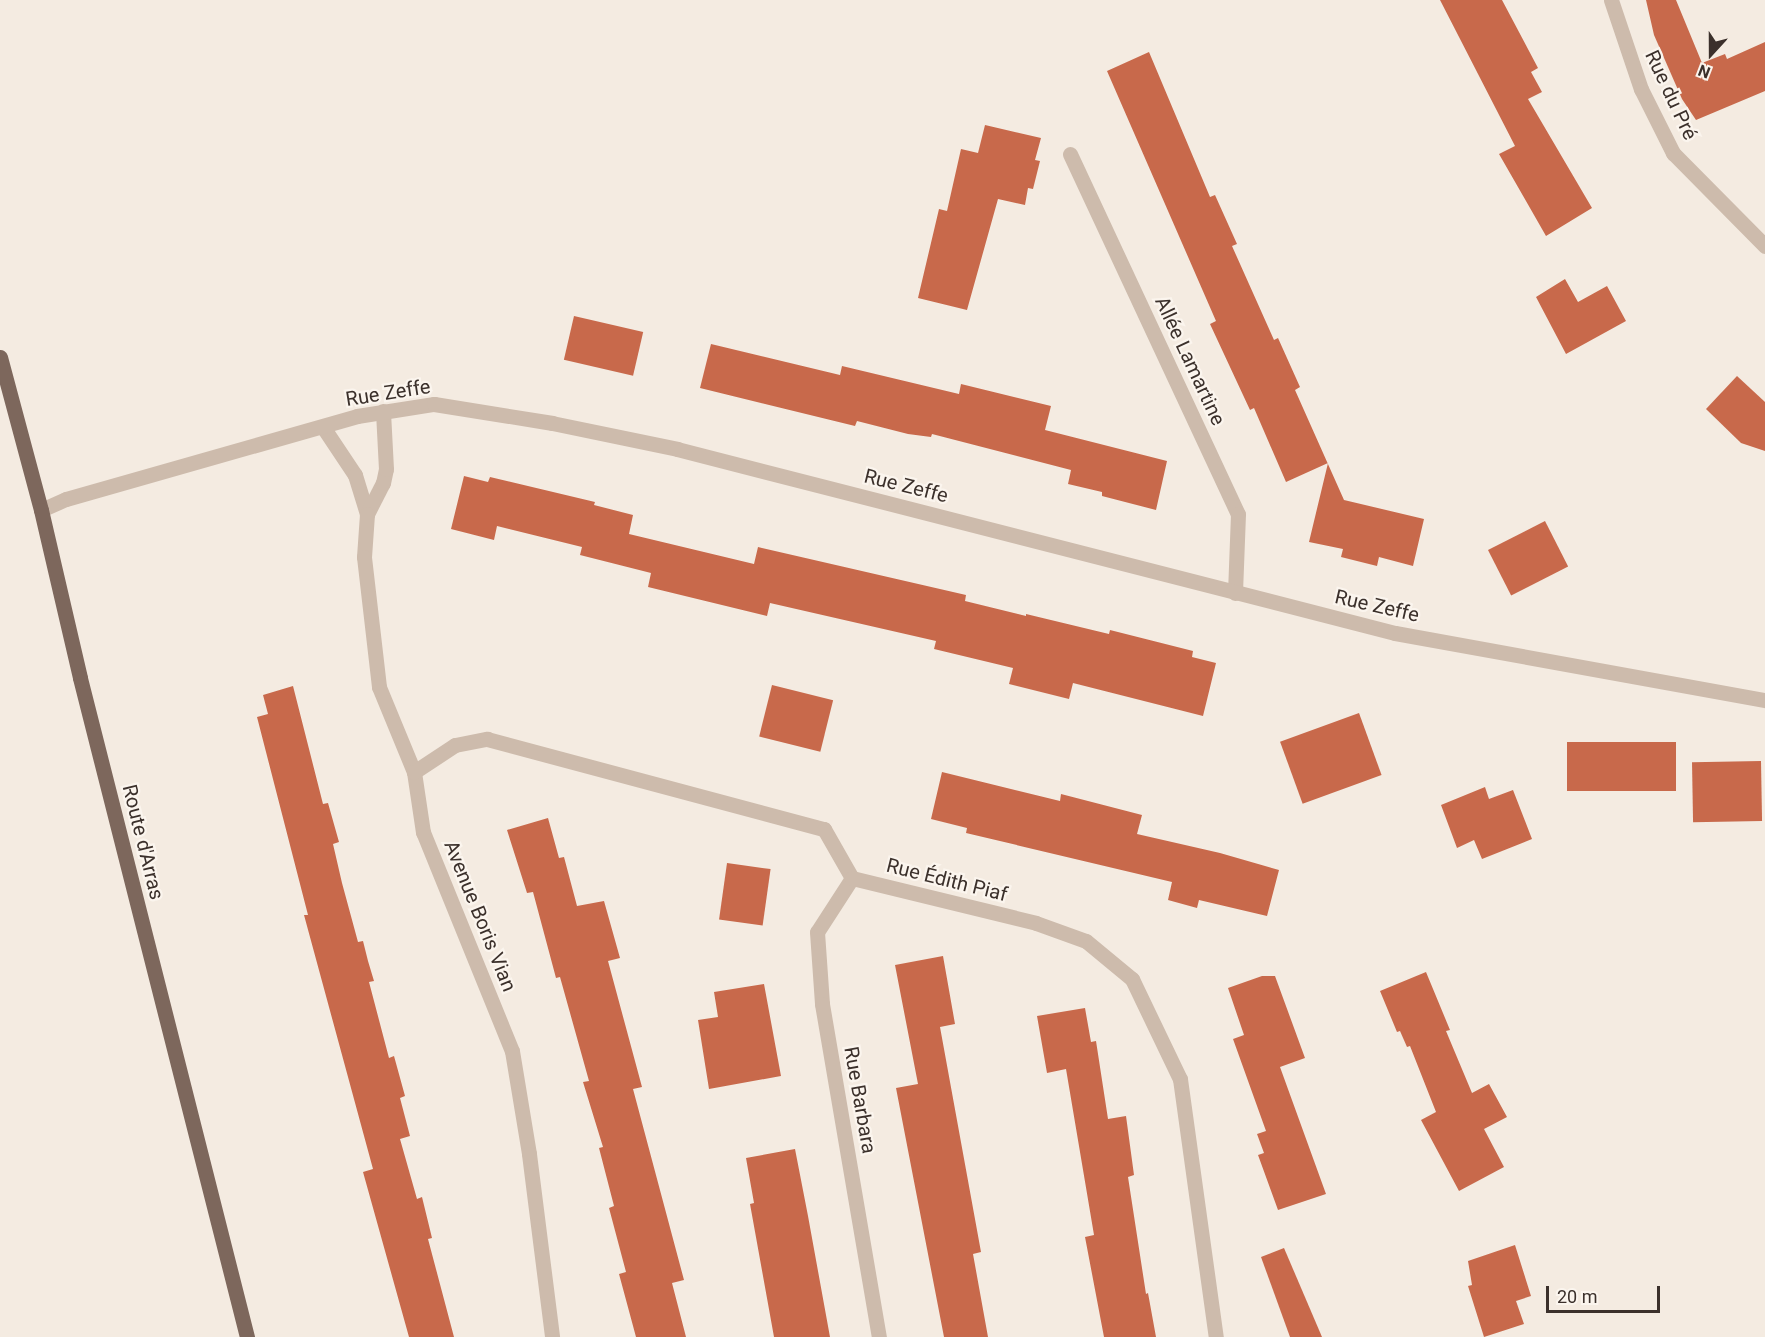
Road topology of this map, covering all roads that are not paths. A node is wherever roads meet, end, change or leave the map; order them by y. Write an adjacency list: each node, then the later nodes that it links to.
1 (1611, 0): 3 (street, Rue du Pré)
2 (1070, 154): 9 (street, Allée Lamartine)
3 (1765, 246)
4 (0, 357): 7 (main road, Route d'Arras)
5 (383, 411): 6 (street, Rue Zeffe); 8 (street, Avenue Boris Vian); 9 (street, Rue Zeffe)
6 (323, 427): 7 (street, Rue Zeffe); 8 (street, Avenue Boris Vian)
7 (41, 510): 13 (main road, Route d'Arras)
8 (367, 514): 11 (street, Avenue Boris Vian)
9 (1235, 593): 10 (street, Rue Zeffe)
10 (1765, 700)
11 (414, 772): 12 (street); 14 (street, Avenue Boris Vian)
12 (852, 878): 15 (street, Rue Barbara); 16 (street, Rue Édith Piaf)
13 (247, 1337)
14 (552, 1337)
15 (879, 1337)
16 (1216, 1337)

